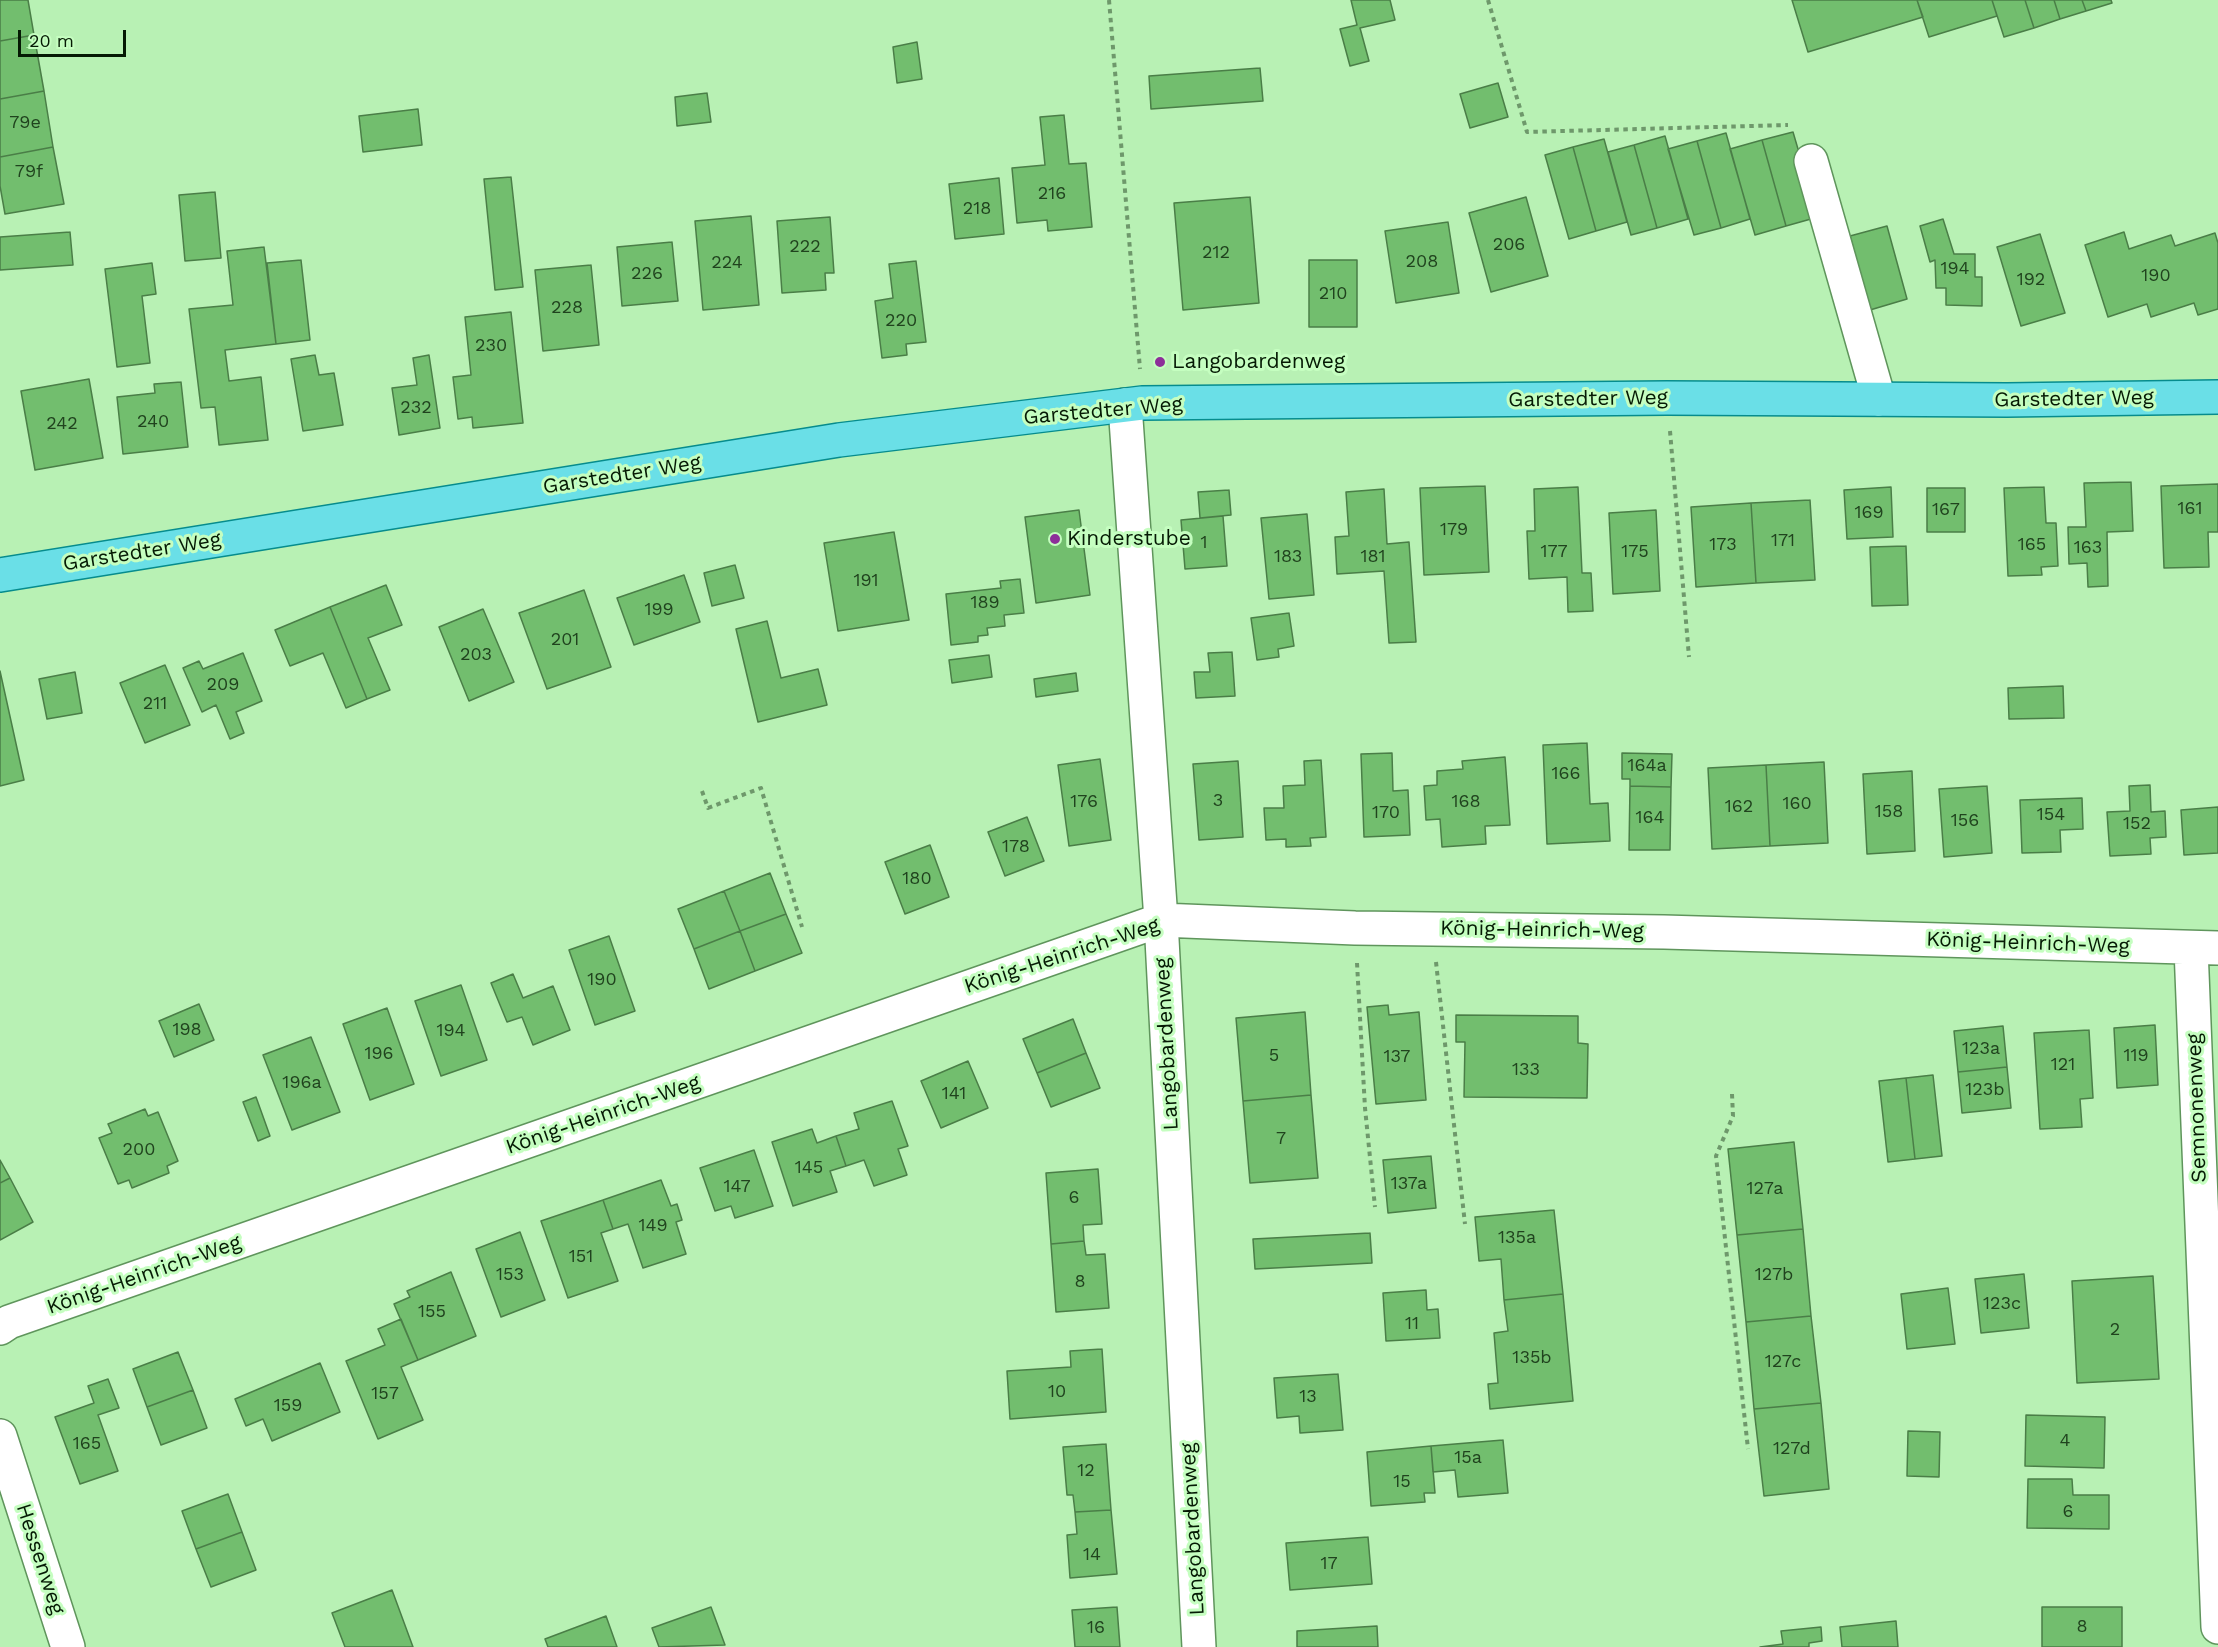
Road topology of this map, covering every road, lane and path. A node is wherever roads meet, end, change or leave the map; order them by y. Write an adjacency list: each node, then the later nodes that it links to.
1 (1109, 0): 8 (path)
2 (1488, 0): 3 (path)
3 (1788, 125)
4 (1811, 161): 7 (street)
5 (2218, 397): 7 (main road, Garstedter Weg)
6 (1667, 398): 7 (main road, Garstedter Weg); 8 (main road, Garstedter Weg); 10 (path)
7 (1879, 399)
8 (1133, 404): 9 (main road, Garstedter Weg); 12 (street, Langobardenweg)
9 (0, 575)
10 (1689, 657)
11 (702, 790): 13 (path)
12 (1161, 920): 14 (street, König-Heinrich-Weg); 20 (street, König-Heinrich-Weg); 25 (street, Langobardenweg)
13 (802, 927)
14 (1355, 928): 15 (street, König-Heinrich-Weg); 18 (path)
15 (1432, 928): 16 (street, König-Heinrich-Weg); 19 (path)
16 (2204, 948): 23 (street, Semnonenweg)
17 (1732, 1094): 22 (path)
18 (1375, 1207)
19 (1465, 1224)
20 (0, 1328)
21 (0, 1436): 24 (street, Hessenweg)
22 (1748, 1449)
23 (2218, 1627)
24 (68, 1647)
25 (1199, 1647)

